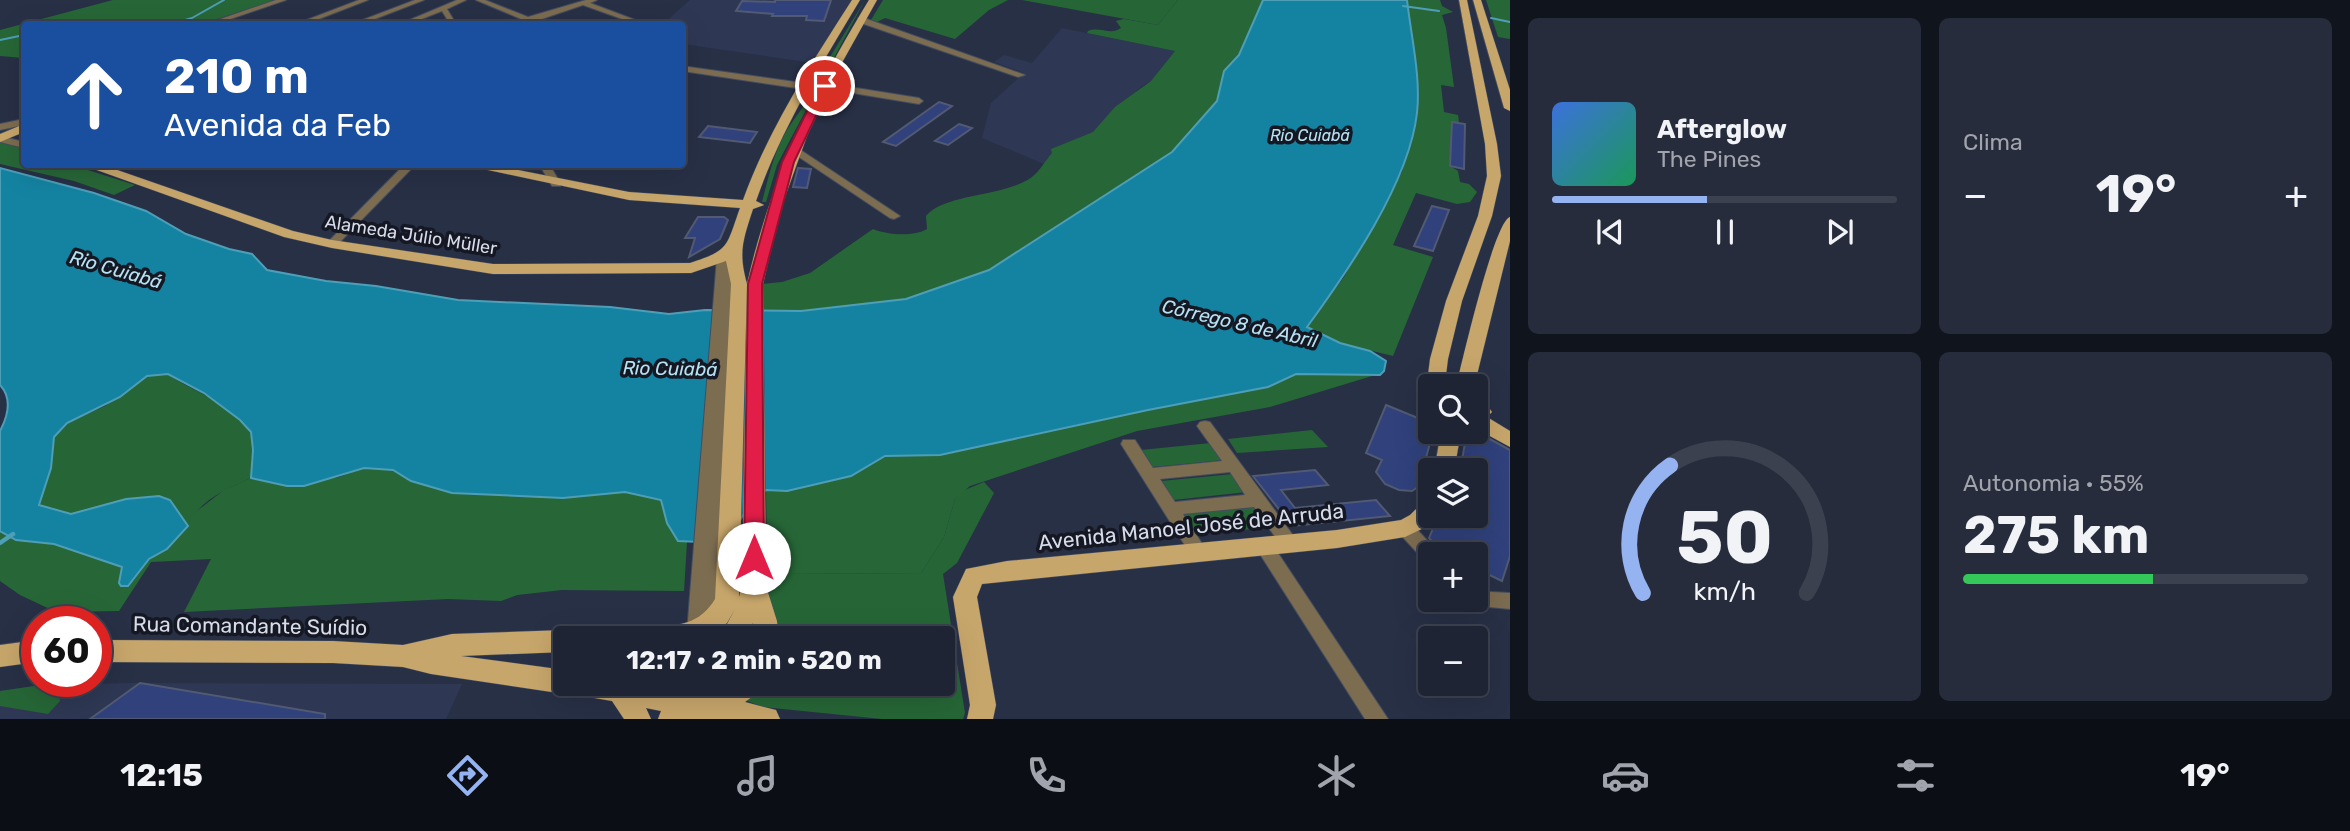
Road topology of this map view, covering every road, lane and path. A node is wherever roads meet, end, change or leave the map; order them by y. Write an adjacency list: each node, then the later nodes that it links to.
1 (283, 0): 17 (street)
2 (365, 0): 18 (street)
3 (421, 0): 19 (street)
4 (463, 0): 14 (street)
5 (479, 0): 15 (street)
6 (594, 0): 12 (street)
7 (671, 0): 13 (street)
8 (856, 0): 27 (main road)
9 (873, 0): 16 (main road)
10 (1463, 0): 30 (main road)
11 (1477, 0): 31 (main road)
12 (579, 1): 15 (street); 24 (street)
13 (680, 2)
14 (444, 9): 20 (street); 21 (street)
15 (529, 19): 22 (street); 23 (street)
16 (861, 20): 26 (street); 28 (main road)
17 (220, 21)
18 (308, 21)
19 (364, 21)
20 (412, 21)
21 (451, 21)
22 (522, 21)
23 (534, 21)
24 (634, 21)
25 (686, 69): 27 (street)
26 (1021, 75)
27 (803, 86): 45 (main road)
28 (825, 86): 29 (street); 36 (main road)
29 (919, 102)
30 (1484, 106): 31 (main road); 51 (main road)
31 (1510, 109)
32 (21, 124): 34 (street)
33 (21, 129): 34 (main road)
34 (2, 134): 35 (main road)
35 (21, 142)
36 (793, 149): 37 (street); 38 (main road)
37 (807, 161): 38 (street); 46 (street)
38 (788, 162): 44 (main road)
39 (98, 168): 48 (main road, Alameda Júlio Müller)
40 (407, 168): 48 (street)
41 (484, 168): 43 (main road)
42 (546, 168): 43 (street)
43 (556, 184): 45 (main road)
44 (775, 204): 45 (main road); 50 (main road)
45 (747, 206): 50 (main road)
46 (894, 216)
47 (1510, 221): 49 (main road)
48 (332, 244): 50 (main road, Alameda Júlio Müller)
49 (1505, 253): 52 (main road)
50 (734, 277): 69 (main road); 72 (main road); 72 (street)
51 (1440, 374)
52 (1469, 374)
53 (1488, 415): 56 (main road)
54 (1488, 420): 57 (main road)
55 (1205, 426): 59 (street)
56 (1510, 426)
57 (1510, 440)
58 (1129, 444): 60 (street)
59 (1234, 466): 60 (street); 61 (street)
60 (1148, 474): 62 (street)
61 (1258, 500): 62 (street); 67 (street)
62 (1170, 509): 65 (street)
63 (1418, 518): 64 (main road)
64 (1405, 528): 66 (street); 67 (main road, Avenida Manoel José de Arruda)
65 (1192, 542)
66 (1418, 542)
67 (1289, 544): 68 (main road, Avenida Manoel José de Arruda)
68 (1264, 545): 90 (main road, Avenida Manoel José de Arruda); 91 (street)
69 (754, 586): 74 (main road); 75 (main road)
70 (1488, 600): 71 (street)
71 (1510, 601)
72 (711, 611): 73 (main road)
73 (656, 626)
74 (739, 626)
75 (766, 626)
76 (553, 641): 82 (main road, Rua Comandante Suídio)
77 (0, 642): 78 (main road)
78 (21, 647)
79 (112, 651): 82 (main road, Rua Comandante Suídio)
80 (21, 653): 81 (main road)
81 (0, 656)
82 (403, 656): 83 (main road, Rua Comandante Suídio)
83 (553, 680)
84 (623, 696): 88 (main road)
85 (659, 696): 87 (main road)
86 (724, 696): 87 (main road)
87 (706, 704): 89 (main road)
88 (638, 719)
89 (767, 719)
90 (980, 719)
91 (1377, 719)

